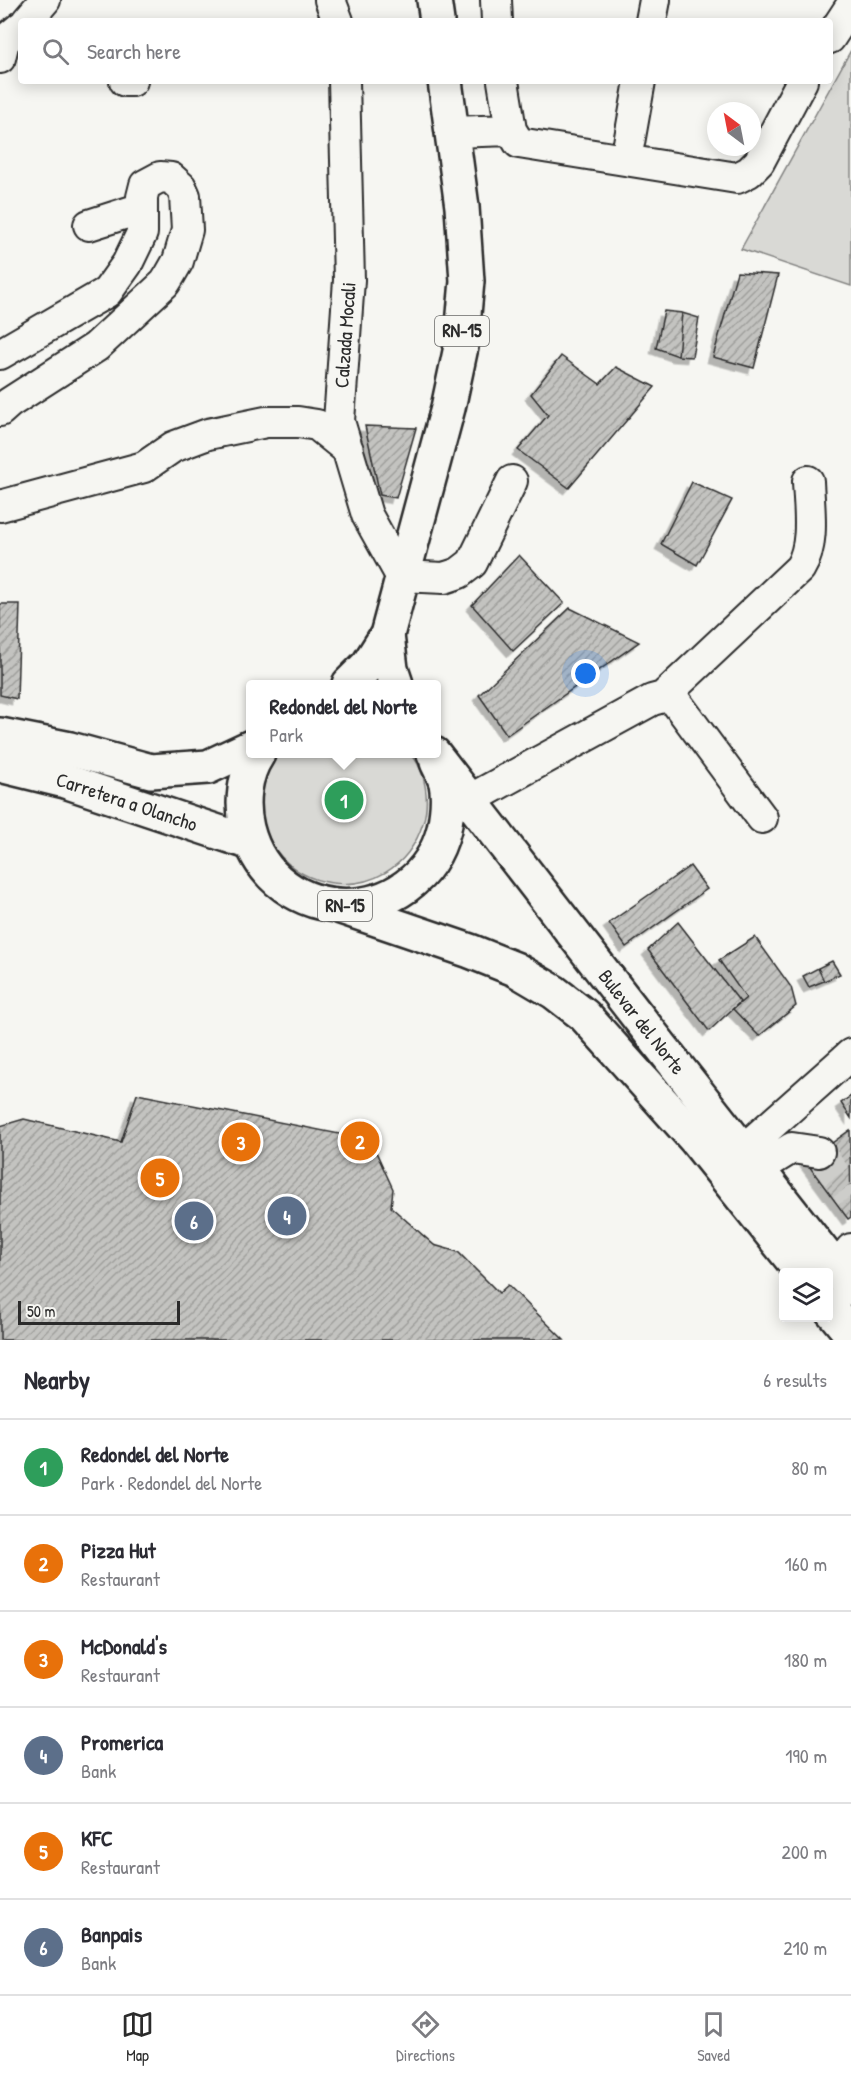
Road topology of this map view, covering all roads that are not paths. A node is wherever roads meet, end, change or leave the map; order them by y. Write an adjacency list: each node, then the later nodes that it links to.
1 (330, 0): 6 (street)
2 (434, 0): 7 (main road)
3 (496, 0): 8 (street)
4 (655, 0): 9 (street)
5 (851, 6): 10 (street)
6 (337, 18)
7 (437, 18)
8 (497, 18)
9 (652, 18)
10 (833, 33)
11 (344, 84): 23 (street, Calzada Mocali)
12 (445, 84): 17 (main road, RN-15)
13 (503, 84): 16 (street)
14 (640, 84): 18 (street)
15 (799, 84): 18 (street)
16 (511, 130): 17 (street); 18 (street)
17 (452, 132): 27 (main road, RN-15)
18 (627, 160)
19 (142, 208): 20 (street); 21 (street); 22 (street)
20 (89, 225)
21 (0, 354)
22 (0, 411)
23 (348, 450): 26 (street); 27 (street, Calzada Mocali)
24 (512, 481): 27 (street)
25 (808, 481): 31 (street)
26 (1, 504)
27 (402, 576): 28 (main road, RN-15)
28 (387, 635): 29 (main road, RN-15); 30 (main road, RN-15)
29 (353, 680)
30 (395, 680)
31 (663, 697): 38 (street); 39 (street)
32 (0, 735): 33 (main road, Carretera a Olancho)
33 (246, 749)
34 (255, 758): 40 (main road, RN-15)
35 (436, 758): 41 (main road, RN-15)
36 (437, 758): 38 (main road, Bulevar del Norte)
37 (0, 765): 40 (main road, Carretera a Olancho)
38 (471, 799): 44 (main road, Bulevar del Norte)
39 (762, 819)
40 (251, 843): 41 (main road, RN-15)
41 (341, 907): 45 (main road, Bulevar del Norte)
42 (851, 1054): 44 (street)
43 (819, 1152): 44 (street)
44 (751, 1159): 46 (main road, Bulevar del Norte)
45 (799, 1268)
46 (847, 1269)
47 (833, 1312): 48 (main road)
48 (851, 1334)

